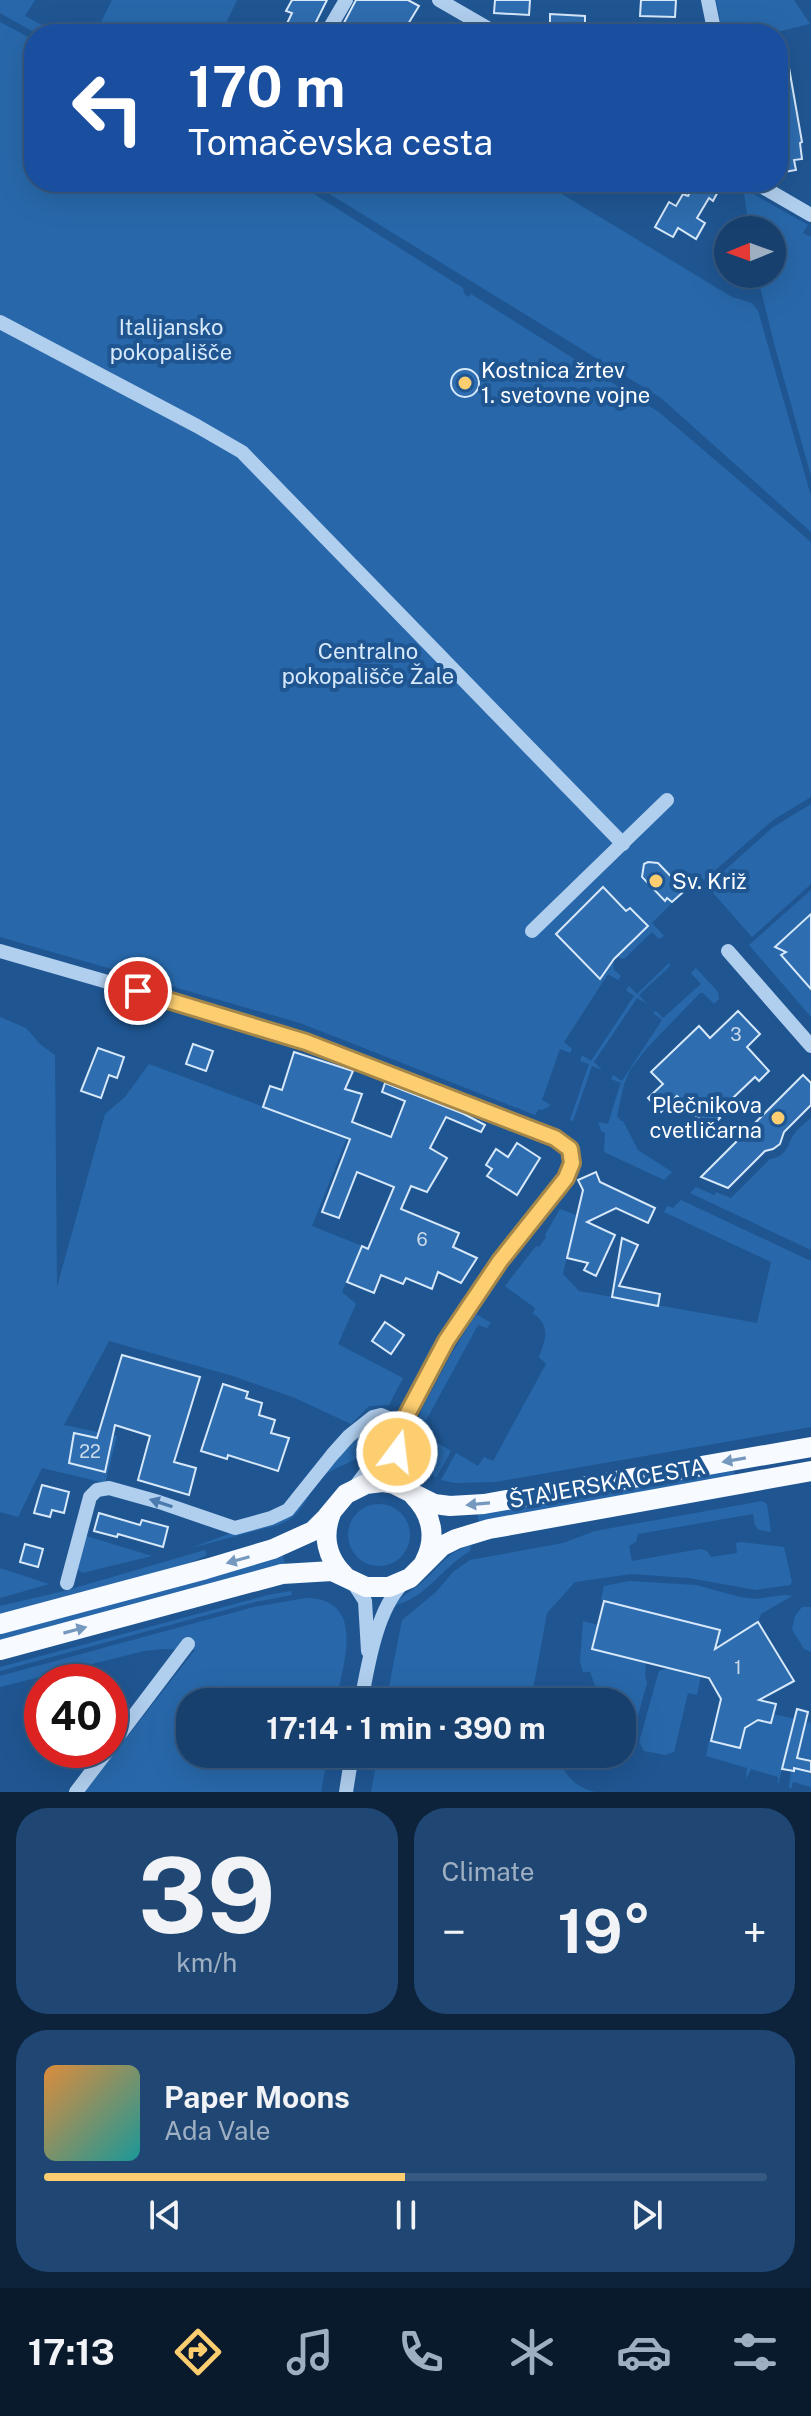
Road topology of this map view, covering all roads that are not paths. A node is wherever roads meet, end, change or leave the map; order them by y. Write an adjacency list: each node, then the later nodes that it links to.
1 (346, 0): 4 (street)
2 (439, 0): 5 (street)
3 (708, 0): 6 (street)
4 (332, 24)
5 (481, 24)
6 (713, 24)
7 (771, 192): 8 (street)
8 (811, 215)
9 (0, 322): 11 (street)
10 (667, 800): 11 (street)
11 (623, 844): 12 (street)
12 (532, 931)
13 (0, 951): 16 (street)
14 (728, 951): 15 (street)
15 (811, 1046)
16 (402, 1424): 19 (street); 20 (street); 25 (street, one-way to 25)
17 (811, 1447): 20 (main road, ŠTAJERSKA CESTA, one-way to 20)
18 (811, 1471): 22 (main road, ŠTAJERSKA CESTA)
19 (354, 1488): 20 (main road, ŠTAJERSKA CESTA); 21 (main road)
20 (409, 1492): 22 (main road)
21 (332, 1512): 23 (main road); 26 (main road, one-way to 26)
22 (422, 1566): 24 (main road, ŠTAJERSKA CESTA)
23 (346, 1577): 24 (main road); 28 (main road, one-way to 23); 29 (street)
24 (406, 1581): 29 (street)
25 (67, 1583)
26 (0, 1624)
27 (188, 1644): 31 (street)
28 (0, 1650)
29 (368, 1664): 30 (street)
30 (364, 1688)
31 (128, 1724)
32 (94, 1768): 34 (street)
33 (350, 1768): 35 (street)
34 (76, 1792)
35 (346, 1792)

